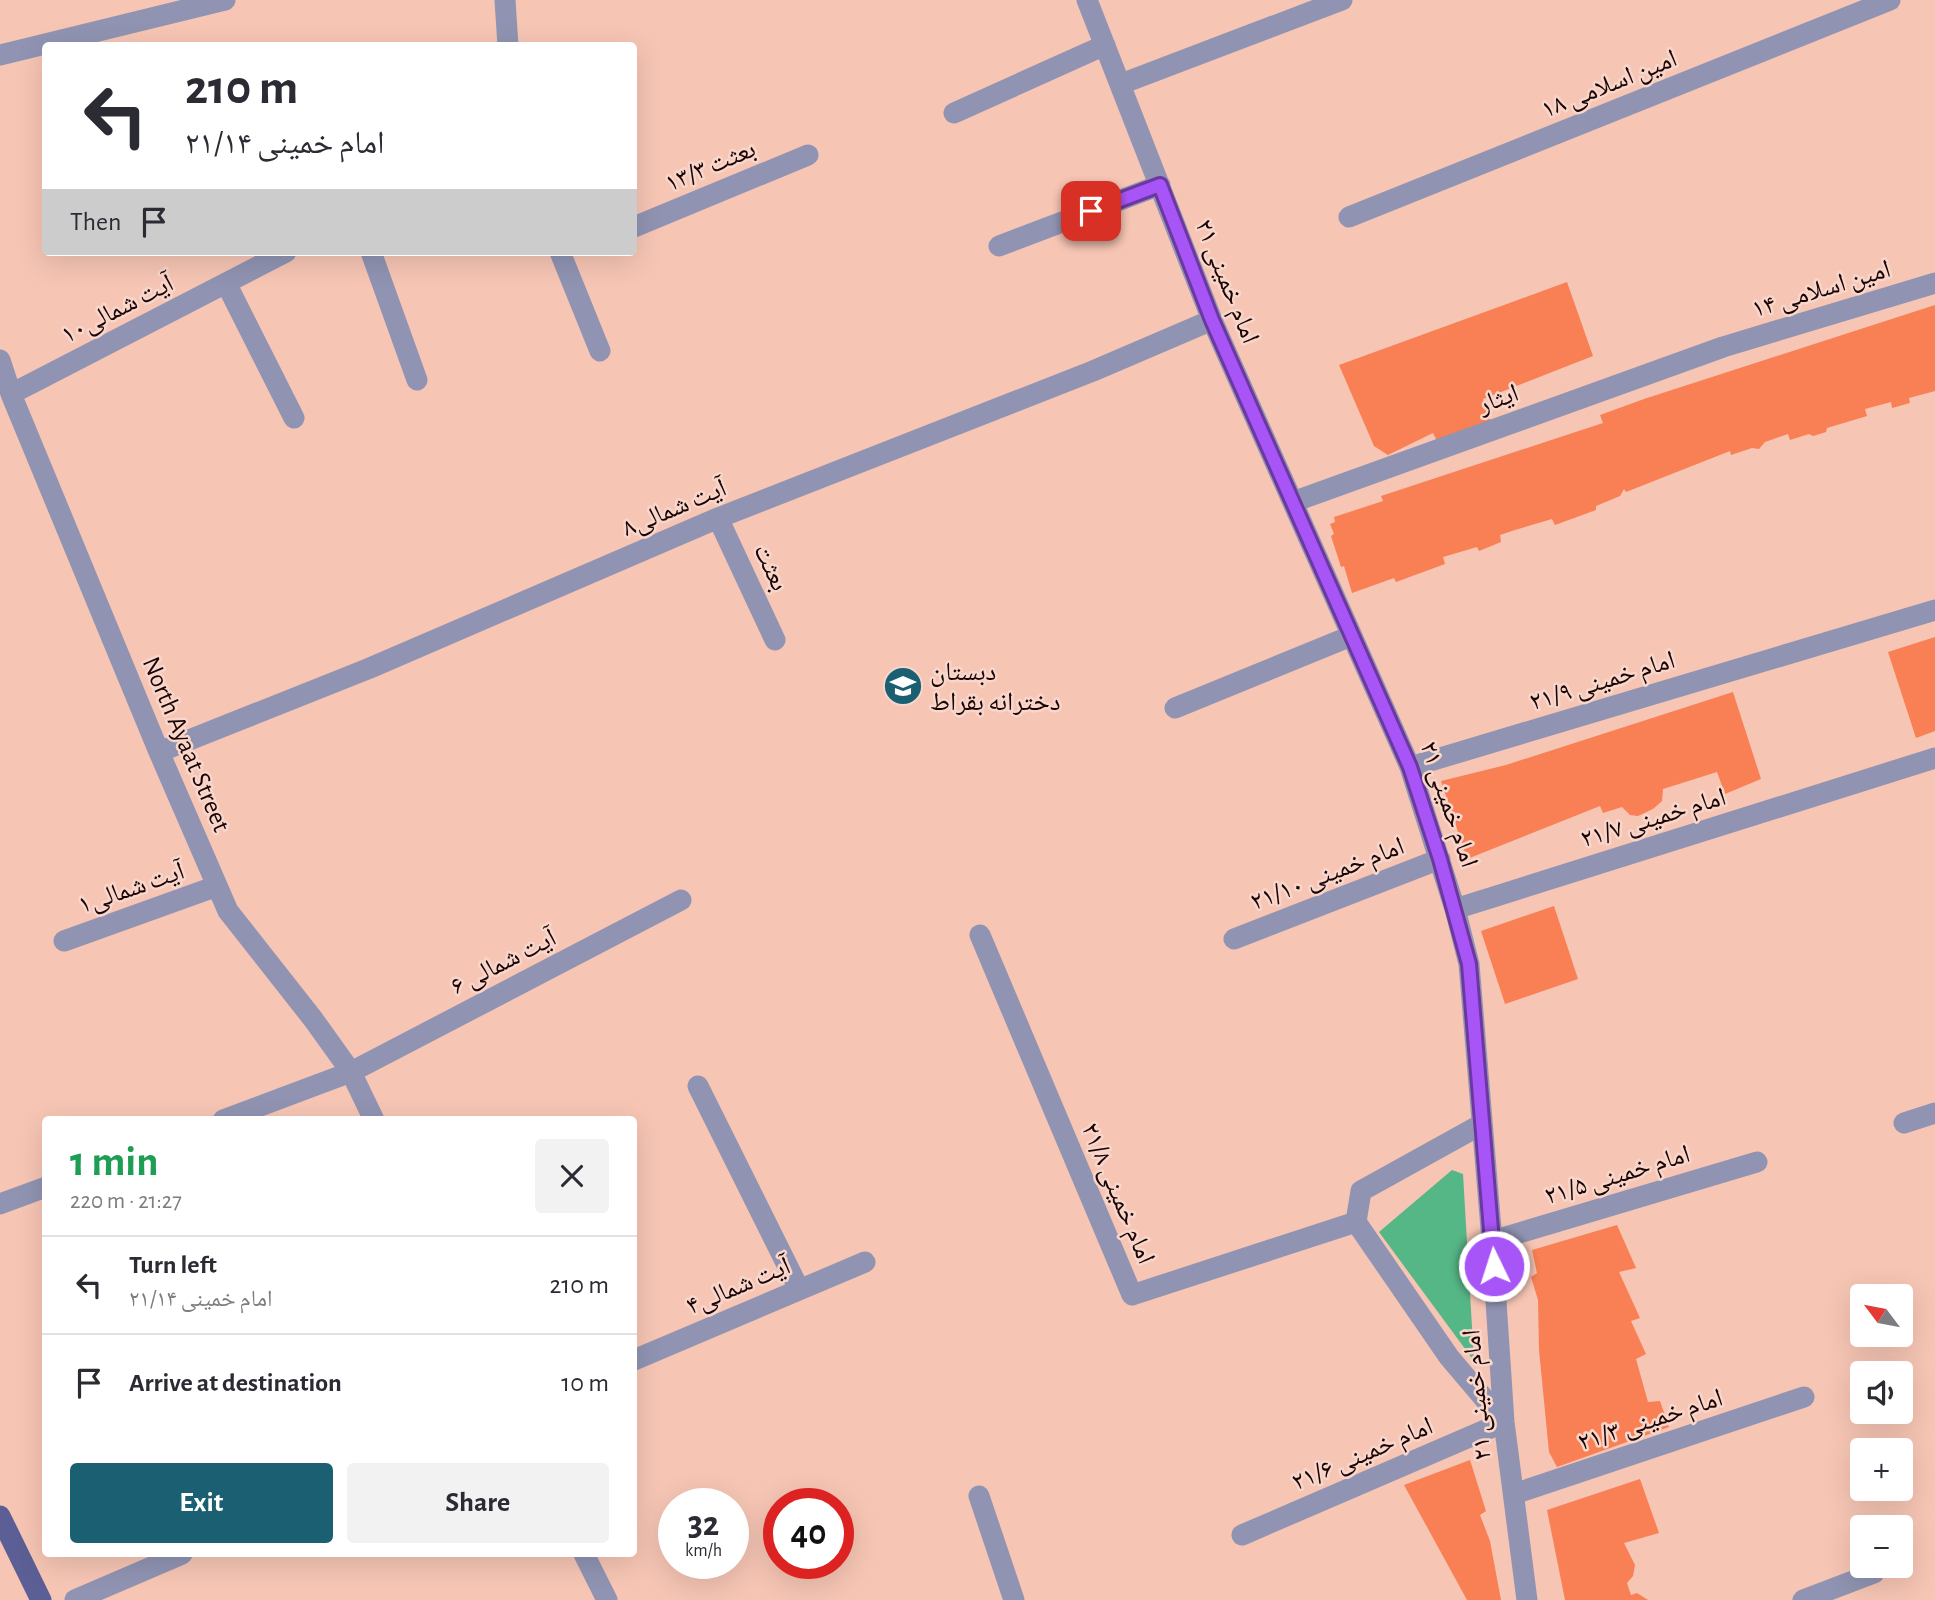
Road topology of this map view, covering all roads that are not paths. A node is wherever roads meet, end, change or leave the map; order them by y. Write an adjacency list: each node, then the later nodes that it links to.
1 (225, 0): 6 (street)
2 (505, 0): 7 (street)
3 (1087, 0): 9 (street, امام خمینی ۲۱)
4 (1342, 0): 11 (street)
5 (1890, 0): 15 (street, امین اسلامی ۱۸)
6 (53, 42)
7 (508, 42)
8 (42, 45): 10 (street)
9 (1105, 45): 11 (street, امام خمینی ۲۱); 12 (street)
10 (0, 55)
11 (1121, 84): 14 (street, امام خمینی ۲۱)
12 (954, 113)
13 (808, 155): 16 (street, بعثت ۱۳/۳)
14 (1160, 185): 17 (street); 23 (street, امام خمینی ۲۱)
15 (1349, 217)
16 (637, 227)
17 (999, 246)
18 (278, 256): 22 (street, آیت شمالی۱۰)
19 (372, 256): 27 (street)
20 (566, 256): 25 (street)
21 (1935, 282): 24 (street, امین اسلامی ۱۴)
22 (226, 283): 28 (street, آیت شمالی۱۰); 29 (street)
23 (1212, 320): 30 (street, امام خمینی ۲۱); 31 (street, آیت شمالی۸)
24 (1723, 347): 30 (street, ایثار)
25 (600, 351)
26 (0, 360): 28 (street, North Ayaat Street)
27 (417, 380)
28 (11, 394): 36 (street, North Ayaat Street)
29 (294, 418)
30 (1293, 502): 33 (street, امام خمینی ۲۱)
31 (718, 519): 34 (street, بعثت); 36 (street, آیت شمالی۸)
32 (1935, 610): 38 (street, امام خمینی ۲۱/۹)
33 (1351, 636): 35 (street); 38 (street, امام خمینی ۲۱)
34 (775, 640)
35 (1175, 708)
36 (159, 752): 40 (street, North Ayaat Street)
37 (1935, 758): 42 (street, امام خمینی ۲۱/۷)
38 (1410, 767): 39 (street, امام خمینی ۲۱)
39 (1440, 859): 42 (street, امام خمینی ۲۱); 44 (street, امام خمینی ۲۱/۱۰)
40 (217, 886): 45 (street, آیت شمالی۱); 46 (street, North Ayaat Street)
41 (681, 900): 46 (street, آیت شمالی ۶)
42 (1455, 909): 52 (street, امام خمینی ۲۱)
43 (981, 935): 56 (street, امام خمینی ۲۱/۸)
44 (1234, 939)
45 (64, 941)
46 (351, 1072): 49 (street, آیت شمالی ۶); 50 (street, North Ayaat Street)
47 (698, 1086): 59 (street)
48 (1935, 1113): 51 (street)
49 (234, 1116)
50 (372, 1116)
51 (1904, 1123)
52 (1482, 1124): 56 (street); 57 (street, امام خمینی ۲۱)
53 (1757, 1162): 57 (street, امام خمینی ۲۱/۵)
54 (42, 1189): 55 (street)
55 (0, 1205)
56 (1356, 1222): 62 (street)
57 (1492, 1241): 62 (street, امام خمینی ۲۱)
58 (864, 1262): 59 (street, آیت شمالی۴)
59 (800, 1289): 60 (street, آیت شمالی۴)
60 (637, 1359)
61 (1804, 1397): 63 (street, امام خمینی ۲۱/۳)
62 (1504, 1422): 63 (street, امام خمینی ۲۱); 66 (street, امام خمینی ۲۱/۶)
63 (1514, 1494): 74 (street, امام خمینی ۲۱)
64 (979, 1496): 73 (street)
65 (0, 1516): 70 (main road)
66 (1242, 1535)
67 (175, 1557): 71 (street)
68 (586, 1557): 72 (street)
69 (1861, 1578): 75 (street)
70 (41, 1600)
71 (75, 1600)
72 (607, 1600)
73 (1014, 1600)
74 (1527, 1600)
75 (1803, 1600)

